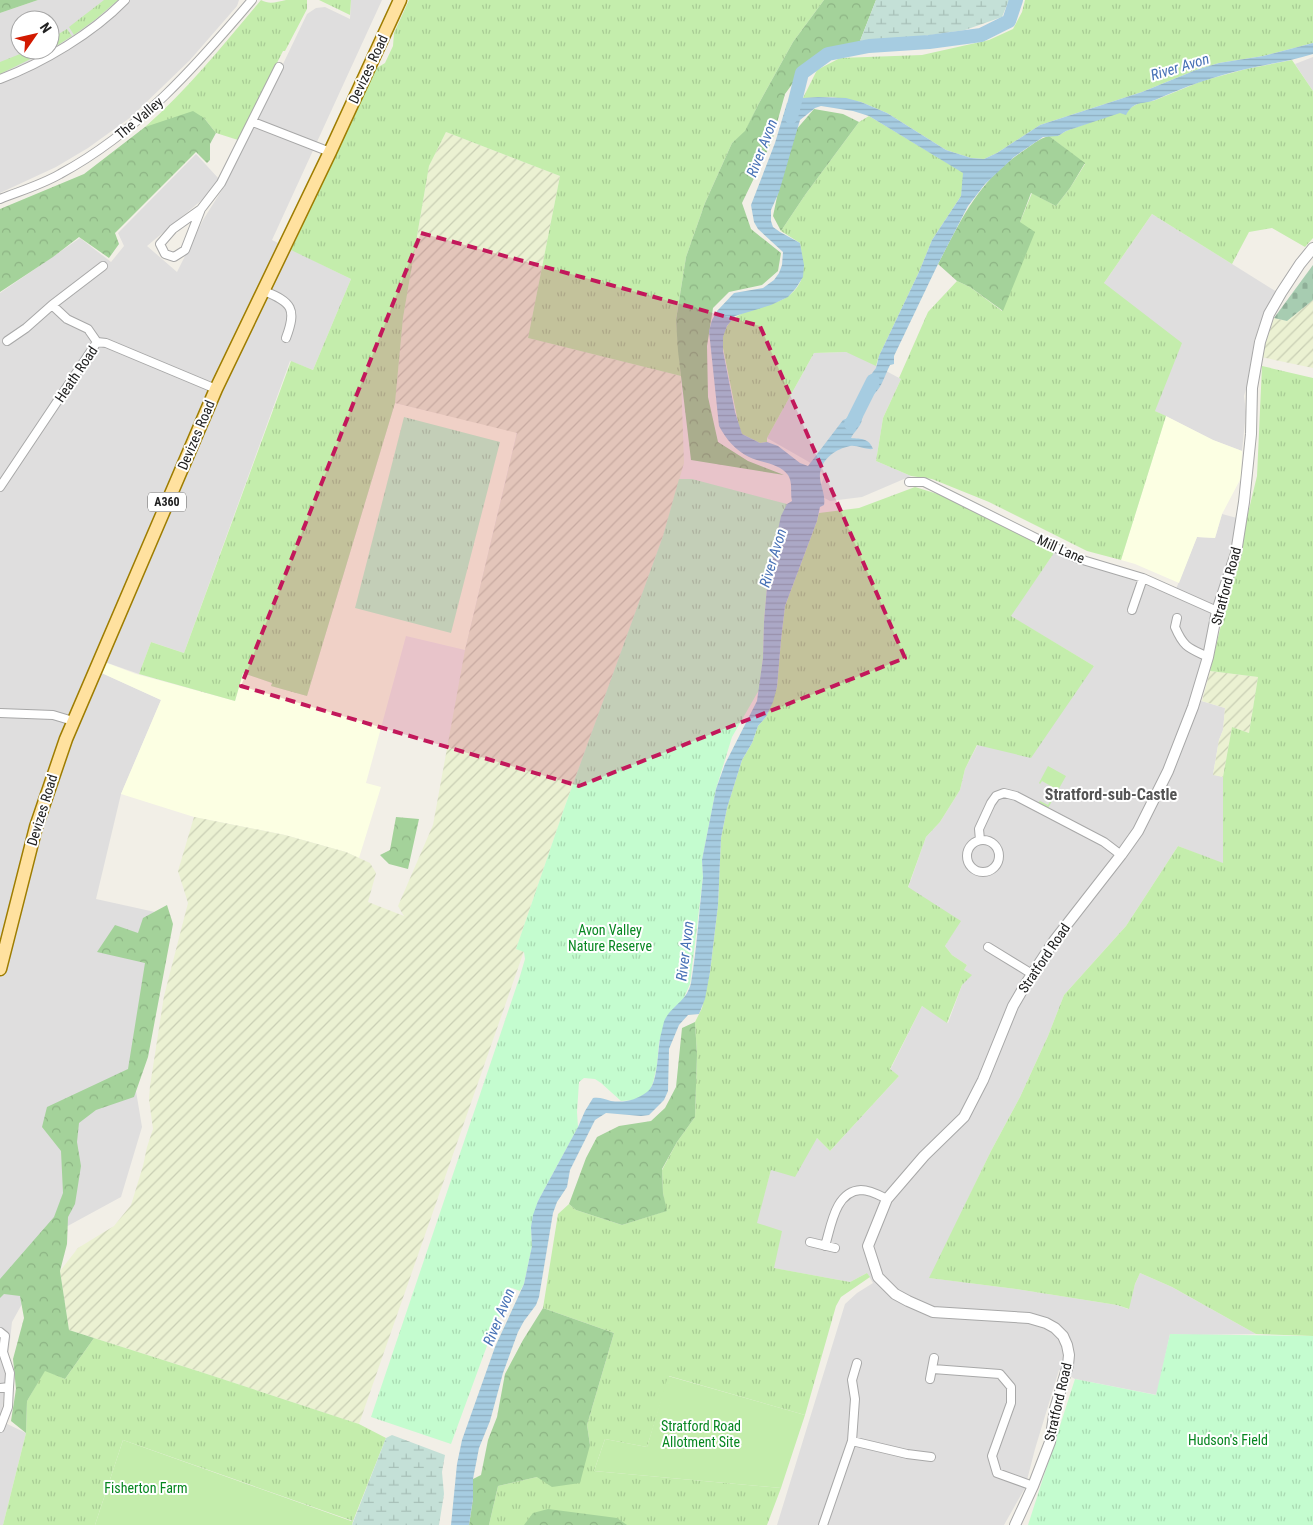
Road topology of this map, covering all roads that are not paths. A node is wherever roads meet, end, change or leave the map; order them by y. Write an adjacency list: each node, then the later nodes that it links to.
1 (125, 0): 5 (street)
2 (252, 0): 8 (street, The Valley)
3 (400, 0): 7 (main road, Devizes Road / A360)
4 (279, 67): 6 (street)
5 (0, 79)
6 (253, 122): 7 (street); 9 (street)
7 (330, 152): 12 (main road, Devizes Road / A360)
8 (0, 199)
9 (201, 209): 9 (street)
10 (1313, 248): 22 (street, Stratford Road)
11 (104, 266): 13 (street)
12 (264, 291): 14 (street); 17 (main road, Devizes Road / A360)
13 (52, 305): 15 (street); 16 (street)
14 (286, 338)
15 (7, 341)
16 (97, 342): 17 (street, Heath Road); 19 (street, Heath Road)
17 (216, 389): 26 (main road, Devizes Road / A360)
18 (909, 482): 20 (street, Mill Lane)
19 (0, 487)
20 (1143, 578): 21 (street); 22 (street, Mill Lane)
21 (1132, 610)
22 (1218, 611): 24 (street, Stratford Road)
23 (1177, 618): 24 (street)
24 (1208, 657): 28 (street, Stratford Road)
25 (0, 714): 26 (street)
26 (74, 721): 30 (main road, Devizes Road / A360)
27 (980, 840): 27 (street); 28 (street)
28 (1122, 855): 31 (street, Stratford Road)
29 (988, 947): 31 (street)
30 (0, 969)
31 (1032, 974): 32 (street, Stratford Road)
32 (887, 1199): 34 (street); 46 (street, Stratford Road)
33 (810, 1242): 34 (street)
34 (826, 1246): 35 (street)
35 (835, 1248)
36 (0, 1332): 41 (street)
37 (934, 1358): 39 (street)
38 (857, 1363): 44 (street)
39 (933, 1369): 40 (street); 46 (street)
40 (930, 1379)
41 (9, 1387): 42 (street); 43 (street)
42 (0, 1388)
43 (0, 1428)
44 (852, 1441): 45 (street); 47 (street)
45 (930, 1457)
46 (1033, 1486): 48 (street, Stratford Road)
47 (823, 1525)
48 (1015, 1525)

